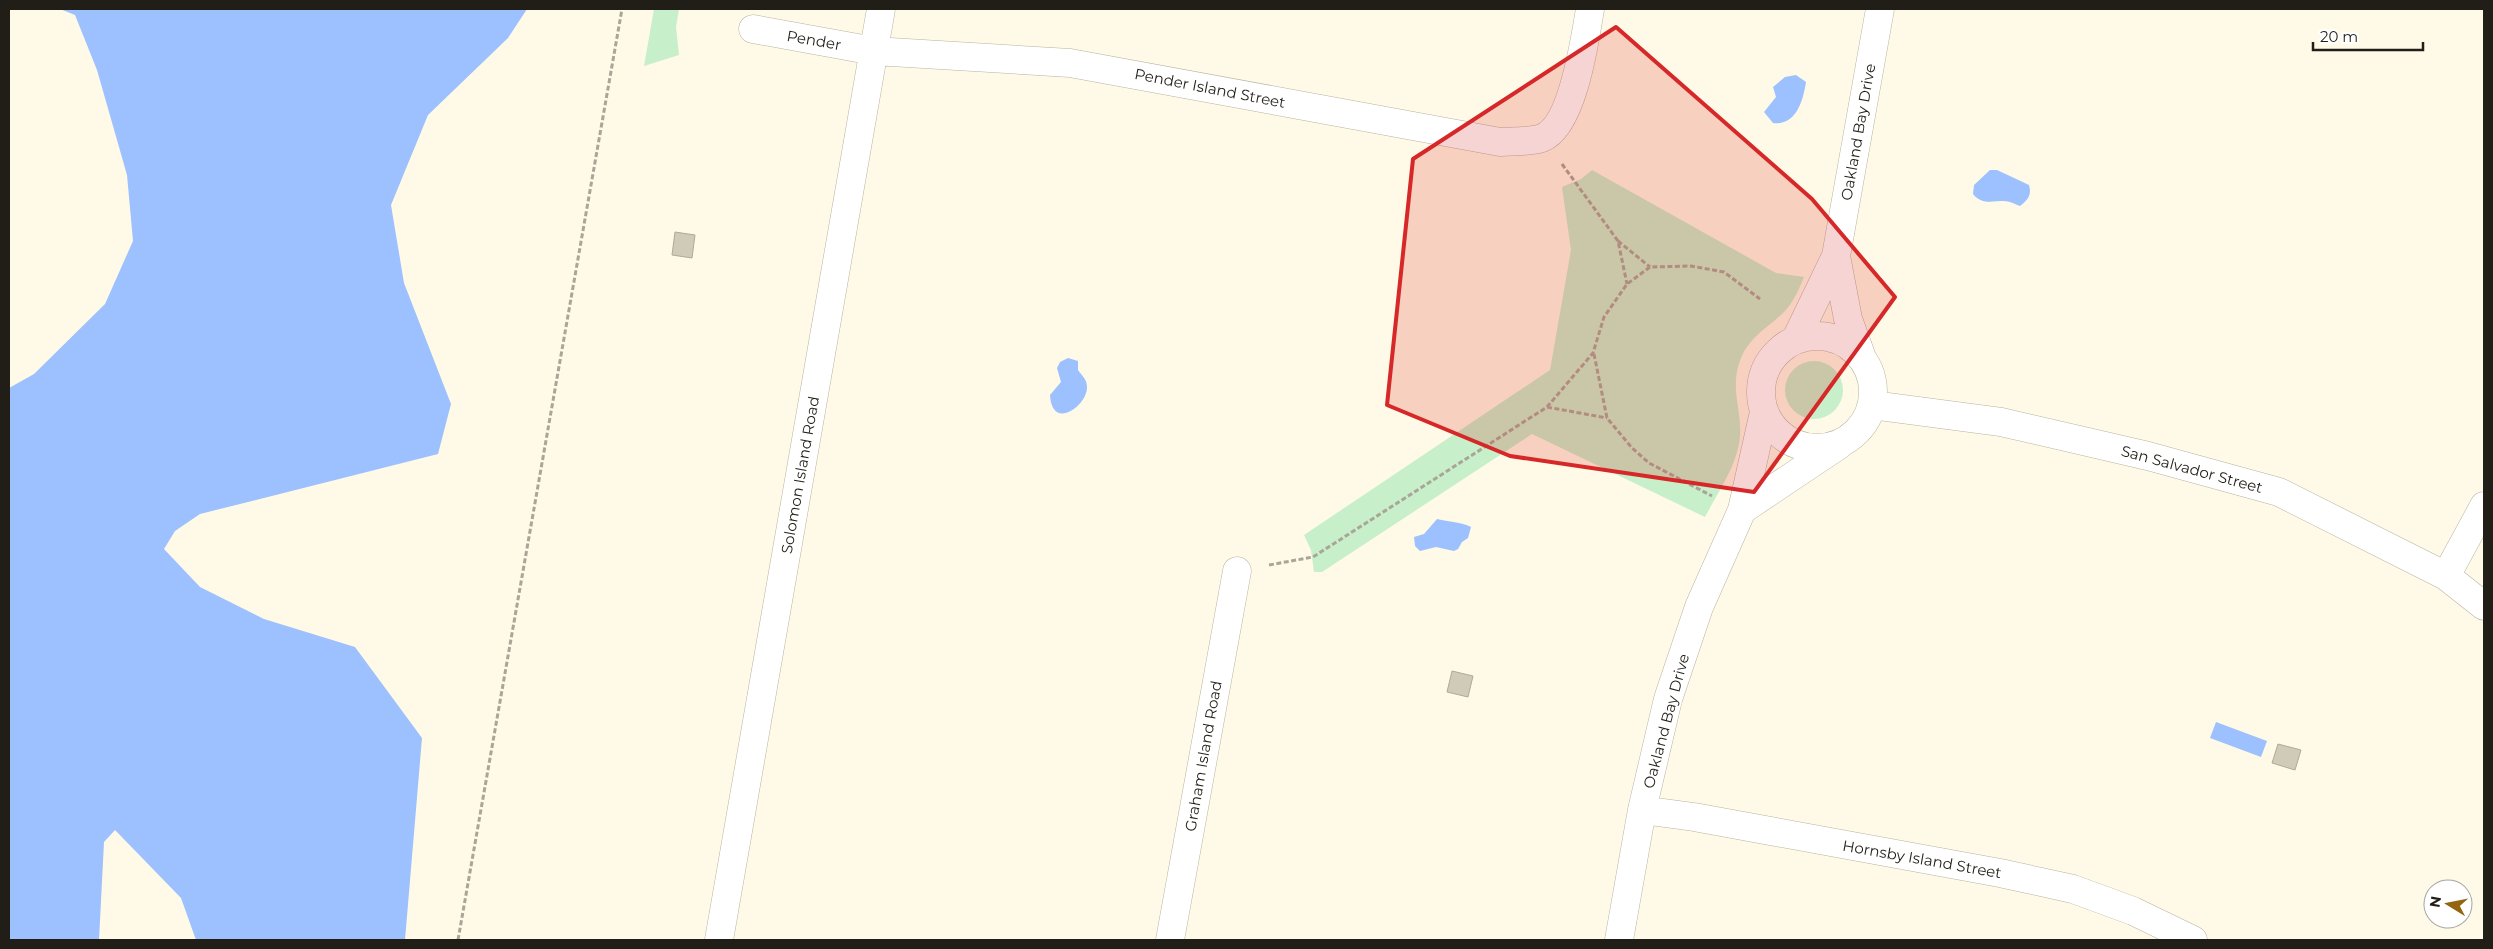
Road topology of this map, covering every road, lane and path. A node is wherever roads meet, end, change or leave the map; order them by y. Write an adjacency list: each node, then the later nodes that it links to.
1 (622, 9): 27 (path)
2 (882, 9): 6 (street, Solomon Island Road)
3 (1590, 9): 7 (street)
4 (1880, 9): 9 (street, Oakland Bay Drive)
5 (753, 29): 6 (street, Pender)
6 (874, 51): 7 (street, Pender Island Street); 28 (street, Solomon Island Road)
7 (1543, 138): 8 (path)
8 (1618, 241): 10 (path); 11 (path)
9 (1836, 256): 13 (street, Oakland Bay Drive); 15 (street, Oakland Bay Drive)
10 (1650, 267): 11 (path); 12 (path)
11 (1627, 284): 14 (path)
12 (1760, 299)
13 (1796, 339): 15 (street); 18 (street)
14 (1594, 353): 17 (path); 19 (path)
15 (1863, 359): 16 (street)
16 (1872, 405): 20 (street); 24 (street, San Salvador Street)
17 (1547, 407): 19 (path); 23 (path)
18 (1764, 412): 20 (street); 22 (street, Oakland Bay Drive)
19 (1607, 418): 22 (path)
20 (1851, 438): 22 (street)
21 (2484, 506): 24 (street)
22 (1742, 510): 26 (street, Oakland Bay Drive)
23 (1237, 571): 29 (street, Graham Island Road)
24 (2446, 576): 25 (street, San Salvador Street)
25 (2484, 606)
26 (1642, 810): 30 (street, Oakland Bay Drive); 31 (street, Hornsby Island Street)
27 (458, 940)
28 (719, 940)
29 (1170, 940)
30 (1619, 940)
31 (2193, 940)

